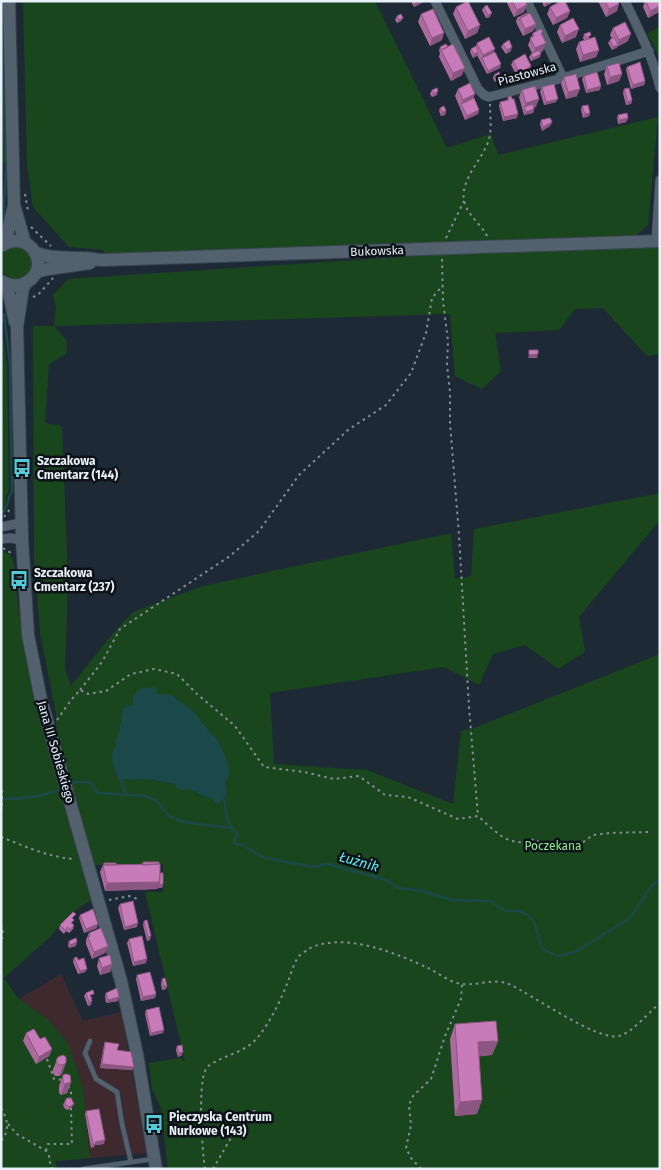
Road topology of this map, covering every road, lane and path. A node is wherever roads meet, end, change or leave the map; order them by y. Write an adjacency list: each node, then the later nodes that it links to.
1 (9, 1): 12 (street)
2 (435, 1): 8 (street, Piastowska)
3 (527, 1): 6 (street)
4 (625, 1): 5 (street)
5 (649, 51): 6 (street, Piastowska); 7 (street)
6 (563, 78): 8 (street, Piastowska)
7 (660, 88)
8 (490, 102): 9 (path); 11 (path)
9 (483, 105)
10 (660, 180): 14 (street)
11 (464, 200): 17 (path); 19 (path)
12 (14, 205): 15 (street); 16 (street)
13 (30, 226): 18 (path)
14 (658, 241): 17 (street, Bukowska)
15 (24, 242): 16 (street); 20 (street)
16 (3, 244)
17 (489, 247): 19 (street, Bukowska)
18 (53, 248)
19 (442, 249): 21 (street, Bukowska); 26 (path)
20 (36, 253): 21 (street); 22 (street)
21 (94, 260): 22 (street)
22 (36, 272): 25 (street)
23 (55, 277): 27 (path)
24 (4, 283): 25 (street); 28 (street)
25 (26, 283): 28 (street)
26 (442, 285): 33 (path); 37 (path)
27 (29, 299)
28 (17, 326): 29 (street, Jana III Sobieskiego)
29 (21, 523): 30 (street); 32 (street, Jana III Sobieskiego)
30 (1, 527)
31 (2, 539): 32 (street)
32 (22, 540): 40 (street, Jana III Sobieskiego)
33 (80, 690): 34 (path); 37 (path)
34 (57, 721)
35 (2, 790): 36 (path)
36 (2, 810)
37 (478, 816): 38 (path)
38 (650, 832)
39 (1, 837): 40 (path)
40 (86, 858): 42 (street, Jana III Sobieskiego)
41 (140, 900): 42 (path)
42 (99, 902): 55 (street, Jana III Sobieskiego)
43 (1, 924): 44 (path)
44 (1, 944)
45 (462, 984): 46 (path); 58 (path); 60 (path)
46 (660, 1003)
47 (90, 1041): 54 (lane)
48 (46, 1059): 53 (path)
49 (1, 1108): 51 (path)
50 (257, 1112): 59 (path)
51 (8, 1124): 52 (path); 53 (path)
52 (1, 1141)
53 (46, 1151): 56 (path)
54 (131, 1162): 55 (lane); 57 (lane)
55 (155, 1164)
56 (53, 1169)
57 (84, 1169)
58 (205, 1169)
59 (213, 1169)
60 (421, 1169)

